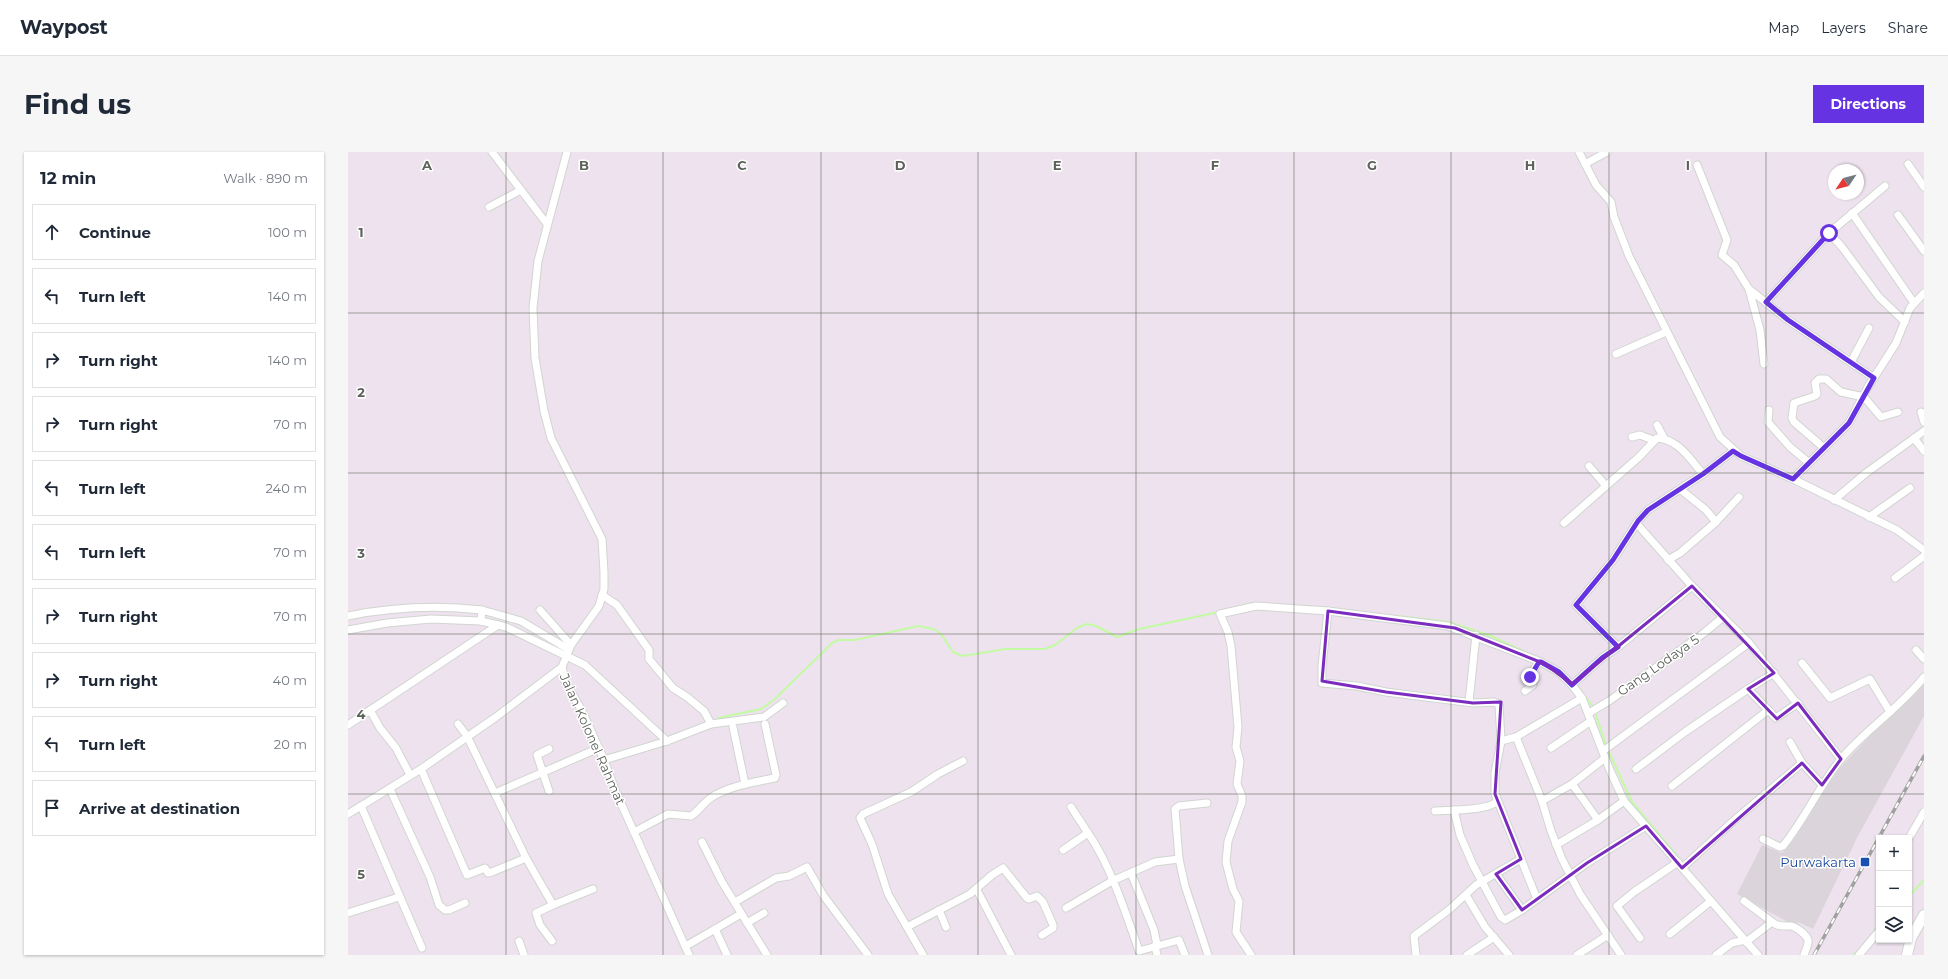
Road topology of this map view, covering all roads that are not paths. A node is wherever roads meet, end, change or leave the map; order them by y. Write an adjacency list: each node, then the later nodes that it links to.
1 (492, 152): 10 (street)
2 (567, 152): 14 (street, Jalan Kolonel Rahmat)
3 (1579, 152): 5 (street)
4 (1607, 152): 5 (street)
5 (1585, 164): 23 (street)
6 (1908, 164): 9 (street)
7 (1697, 166): 17 (street)
8 (1885, 186): 12 (street)
9 (1924, 187)
10 (521, 190): 11 (street); 14 (street)
11 (489, 207)
12 (1852, 213): 15 (street); 20 (street)
13 (1898, 215): 16 (street)
14 (547, 224): 60 (street, Jalan Kolonel Rahmat)
15 (1829, 233): 19 (street); 21 (street)
16 (1924, 251)
17 (1748, 289): 19 (street); 26 (street)
18 (1924, 293): 20 (street)
19 (1766, 302): 25 (street)
20 (1914, 303): 21 (street)
21 (1905, 322): 27 (street)
22 (1869, 328): 25 (street)
23 (1666, 332): 24 (street); 40 (street)
24 (1616, 354)
25 (1851, 362): 27 (street)
26 (1764, 364)
27 (1874, 378): 28 (street)
28 (1866, 392): 30 (street); 39 (street); 39 (street)
29 (1770, 410): 42 (street)
30 (1898, 412)
31 (1921, 412): 32 (street)
32 (1924, 422)
33 (1657, 425): 36 (street)
34 (1924, 431): 37 (street)
35 (1632, 437): 38 (street)
36 (1664, 438): 38 (street); 44 (street)
37 (1914, 438): 41 (street); 50 (street)
38 (1653, 440): 46 (street)
39 (1823, 447): 42 (street)
40 (1733, 451): 44 (street); 45 (street)
41 (1924, 451)
42 (1808, 462): 45 (street)
43 (1589, 466): 46 (street)
44 (1703, 474): 48 (street)
45 (1793, 479): 50 (street)
46 (1606, 486): 53 (street)
47 (1910, 488): 51 (street)
48 (1680, 489): 52 (street); 54 (street)
49 (1739, 498): 52 (street)
50 (1834, 500): 51 (street)
51 (1869, 517): 55 (street)
52 (1716, 522): 57 (street)
53 (1564, 523)
54 (1636, 524): 57 (street); 72 (street)
55 (1924, 550)
56 (1924, 556): 58 (street)
57 (1668, 560): 59 (street)
58 (1895, 578)
59 (1692, 586): 67 (street); 72 (street)
60 (607, 597): 73 (street, Jalan Kolonel Rahmat); 94 (street)
61 (540, 610): 73 (street)
62 (1328, 611): 70 (street); 85 (street); 196 (street)
63 (412, 614): 64 (street); 64 (street); 66 (street); 66 (street)
64 (482, 615): 68 (street); 73 (street)
65 (348, 616): 66 (street)
66 (377, 617): 69 (street)
67 (1723, 617): 71 (street); 89 (street, Gang Lodaya 5)
68 (498, 625): 73 (street); 88 (street)
69 (348, 630)
70 (1476, 635): 76 (street); 85 (street)
71 (1749, 643): 79 (street); 106 (street)
72 (1618, 647): 81 (street)
73 (569, 650): 78 (street, Jalan Kolonel Rahmat); 100 (street)
74 (1916, 650): 75 (street)
75 (1924, 659)
76 (1539, 662): 81 (street); 83 (street)
77 (1802, 664): 91 (street)
78 (562, 667): 98 (street); 103 (street, Jalan Kolonel Rahmat)
79 (1774, 673): 82 (street); 87 (street)
80 (1924, 677): 91 (street)
81 (1573, 683): 84 (street)
82 (1748, 689): 90 (street); 112 (street)
83 (1526, 691)
84 (1582, 698): 89 (street); 99 (street)
85 (1469, 702): 101 (street)
86 (783, 703): 94 (street)
87 (1798, 703): 90 (street); 107 (street)
88 (370, 710): 96 (street); 114 (street)
89 (1593, 711): 92 (street)
90 (1768, 711): 118 (street)
91 (1890, 712): 107 (street)
92 (1591, 721): 104 (street); 106 (street)
93 (458, 724): 98 (street)
94 (711, 724): 100 (street)
95 (764, 724): 115 (street)
96 (348, 725)
97 (734, 726): 115 (street)
98 (467, 736): 111 (street); 121 (street)
99 (1516, 737): 101 (street); 122 (street)
100 (667, 741): 108 (street)
101 (1501, 741): 124 (street)
102 (1790, 742): 110 (street)
103 (599, 748): 108 (street, Jalan Kolonel Rahmat); 113 (street)
104 (1551, 748)
105 (549, 749): 113 (street)
106 (1605, 752): 116 (street); 123 (street)
107 (1841, 759): 117 (street)
108 (604, 760): 134 (street, Jalan Kolonel Rahmat)
109 (963, 761): 169 (street)
110 (1802, 762): 117 (street); 144 (street)
111 (421, 769): 114 (street); 141 (street)
112 (1636, 769)
113 (543, 771): 120 (street); 121 (street)
114 (410, 775): 119 (street)
115 (745, 784): 134 (street)
116 (1572, 784): 122 (street); 132 (street)
117 (1822, 785): 137 (street)
118 (1672, 786)
119 (390, 789): 126 (street); 158 (street)
120 (549, 791)
121 (495, 793): 141 (street)
122 (1542, 801): 139 (street)
123 (1624, 801): 132 (street); 133 (street)
124 (1497, 802): 128 (street); 143 (street)
125 (1207, 803): 142 (street)
126 (361, 806): 131 (street); 153 (street)
127 (1071, 806): 135 (street)
128 (1454, 810): 129 (street); 149 (street)
129 (1435, 811)
130 (1924, 812): 136 (street)
131 (348, 814)
132 (1598, 820): 139 (street)
133 (1646, 826): 144 (street); 147 (street)
134 (634, 832): 181 (street, Jalan Kolonel Rahmat)
135 (1088, 833): 140 (street); 148 (street)
136 (1911, 835)
137 (1763, 840)
138 (702, 842): 157 (street)
139 (1556, 846): 147 (street)
140 (1063, 850)
141 (526, 858): 159 (street)
142 (1180, 858): 145 (street); 195 (street)
143 (1521, 860): 146 (street); 154 (street)
144 (1681, 866): 155 (street); 177 (street)
145 (1131, 873): 148 (street); 182 (street)
146 (1496, 874): 149 (street); 162 (street)
147 (1570, 875): 154 (street); 174 (street)
148 (1112, 881): 160 (street); 184 (street)
149 (1482, 882): 152 (street); 162 (street)
150 (593, 889): 159 (street)
151 (977, 890): 161 (street); 173 (street); 192 (street)
152 (1466, 895): 176 (street); 197 (street)
153 (400, 897): 163 (street); 183 (street)
154 (1537, 899): 162 (street)
155 (1711, 901): 172 (street); 180 (street)
156 (1744, 901): 168 (street)
157 (735, 902): 165 (street); 190 (street)
158 (465, 903)
159 (553, 905): 179 (street)
160 (1066, 908)
161 (939, 910): 169 (street); 170 (street)
162 (1522, 910)
163 (348, 913)
164 (764, 913): 167 (street)
165 (741, 914): 167 (street); 171 (street)
166 (1924, 915): 205 (street)
167 (747, 922): 189 (street)
168 (1772, 922): 180 (street); 203 (street)
169 (907, 927): 191 (street)
170 (946, 927)
171 (715, 929): 181 (street); 188 (street)
172 (1670, 934)
173 (1042, 935)
174 (1608, 935): 200 (street); 201 (street)
175 (1876, 935): 204 (street)
176 (1494, 937): 198 (street); 199 (street)
177 (1640, 938)
178 (519, 940): 186 (street)
179 (552, 941)
180 (1746, 941): 185 (street); 202 (street)
181 (686, 946): 187 (street, Jalan Kolonel Rahmat)
182 (1156, 946): 184 (street); 193 (street); 194 (street)
183 (422, 948)
184 (1136, 953)
185 (1755, 954)
186 (524, 955)
187 (689, 955)
188 (727, 955)
189 (767, 955)
190 (868, 955)
191 (923, 955)
192 (1011, 955)
193 (1157, 955)
194 (1185, 955)
195 (1208, 955)
196 (1252, 955)
197 (1416, 955)
198 (1467, 955)
199 (1509, 955)
200 (1576, 955)
201 (1621, 955)
202 (1716, 955)
203 (1804, 955)
204 (1859, 955)
205 (1907, 955)

